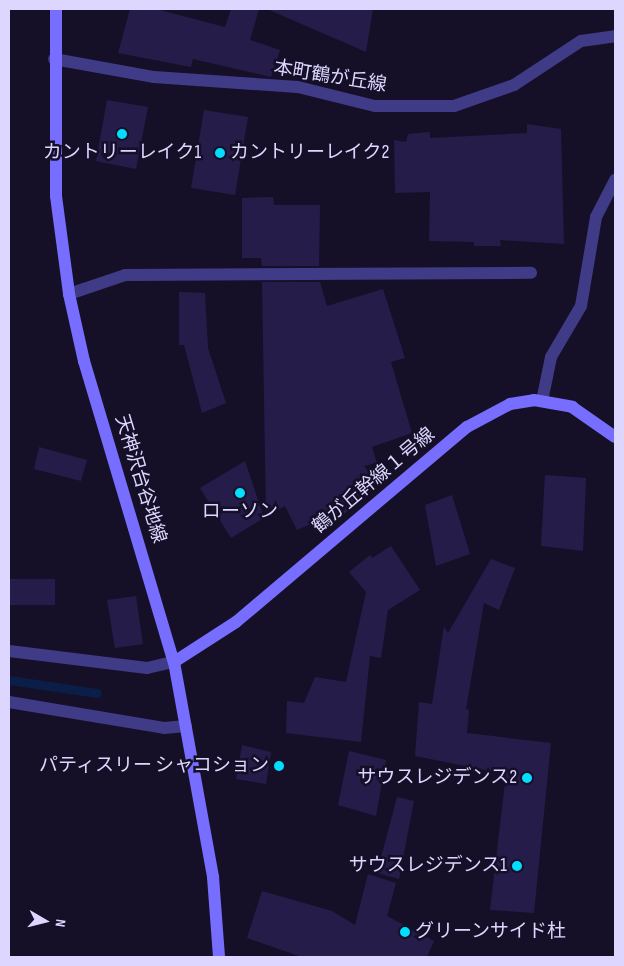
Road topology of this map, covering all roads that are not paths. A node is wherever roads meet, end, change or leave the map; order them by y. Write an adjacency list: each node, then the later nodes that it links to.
1 (56, 9): 3 (street, 天神沢台谷地線)
2 (615, 36): 3 (street, 本町鶴が丘線)
3 (54, 59): 6 (street, 天神沢台谷地線)
4 (615, 180): 7 (street)
5 (531, 273): 6 (street)
6 (69, 294): 10 (street, 天神沢台谷地線)
7 (542, 401): 8 (street, 鶴が丘幹線１号線); 10 (street, 鶴が丘幹線１号線)
8 (615, 437)
9 (9, 651): 10 (street)
10 (174, 662): 12 (street, 天神沢台谷地線)
11 (9, 702): 12 (street)
12 (186, 726): 13 (street, 天神沢台谷地線)
13 (219, 957)

